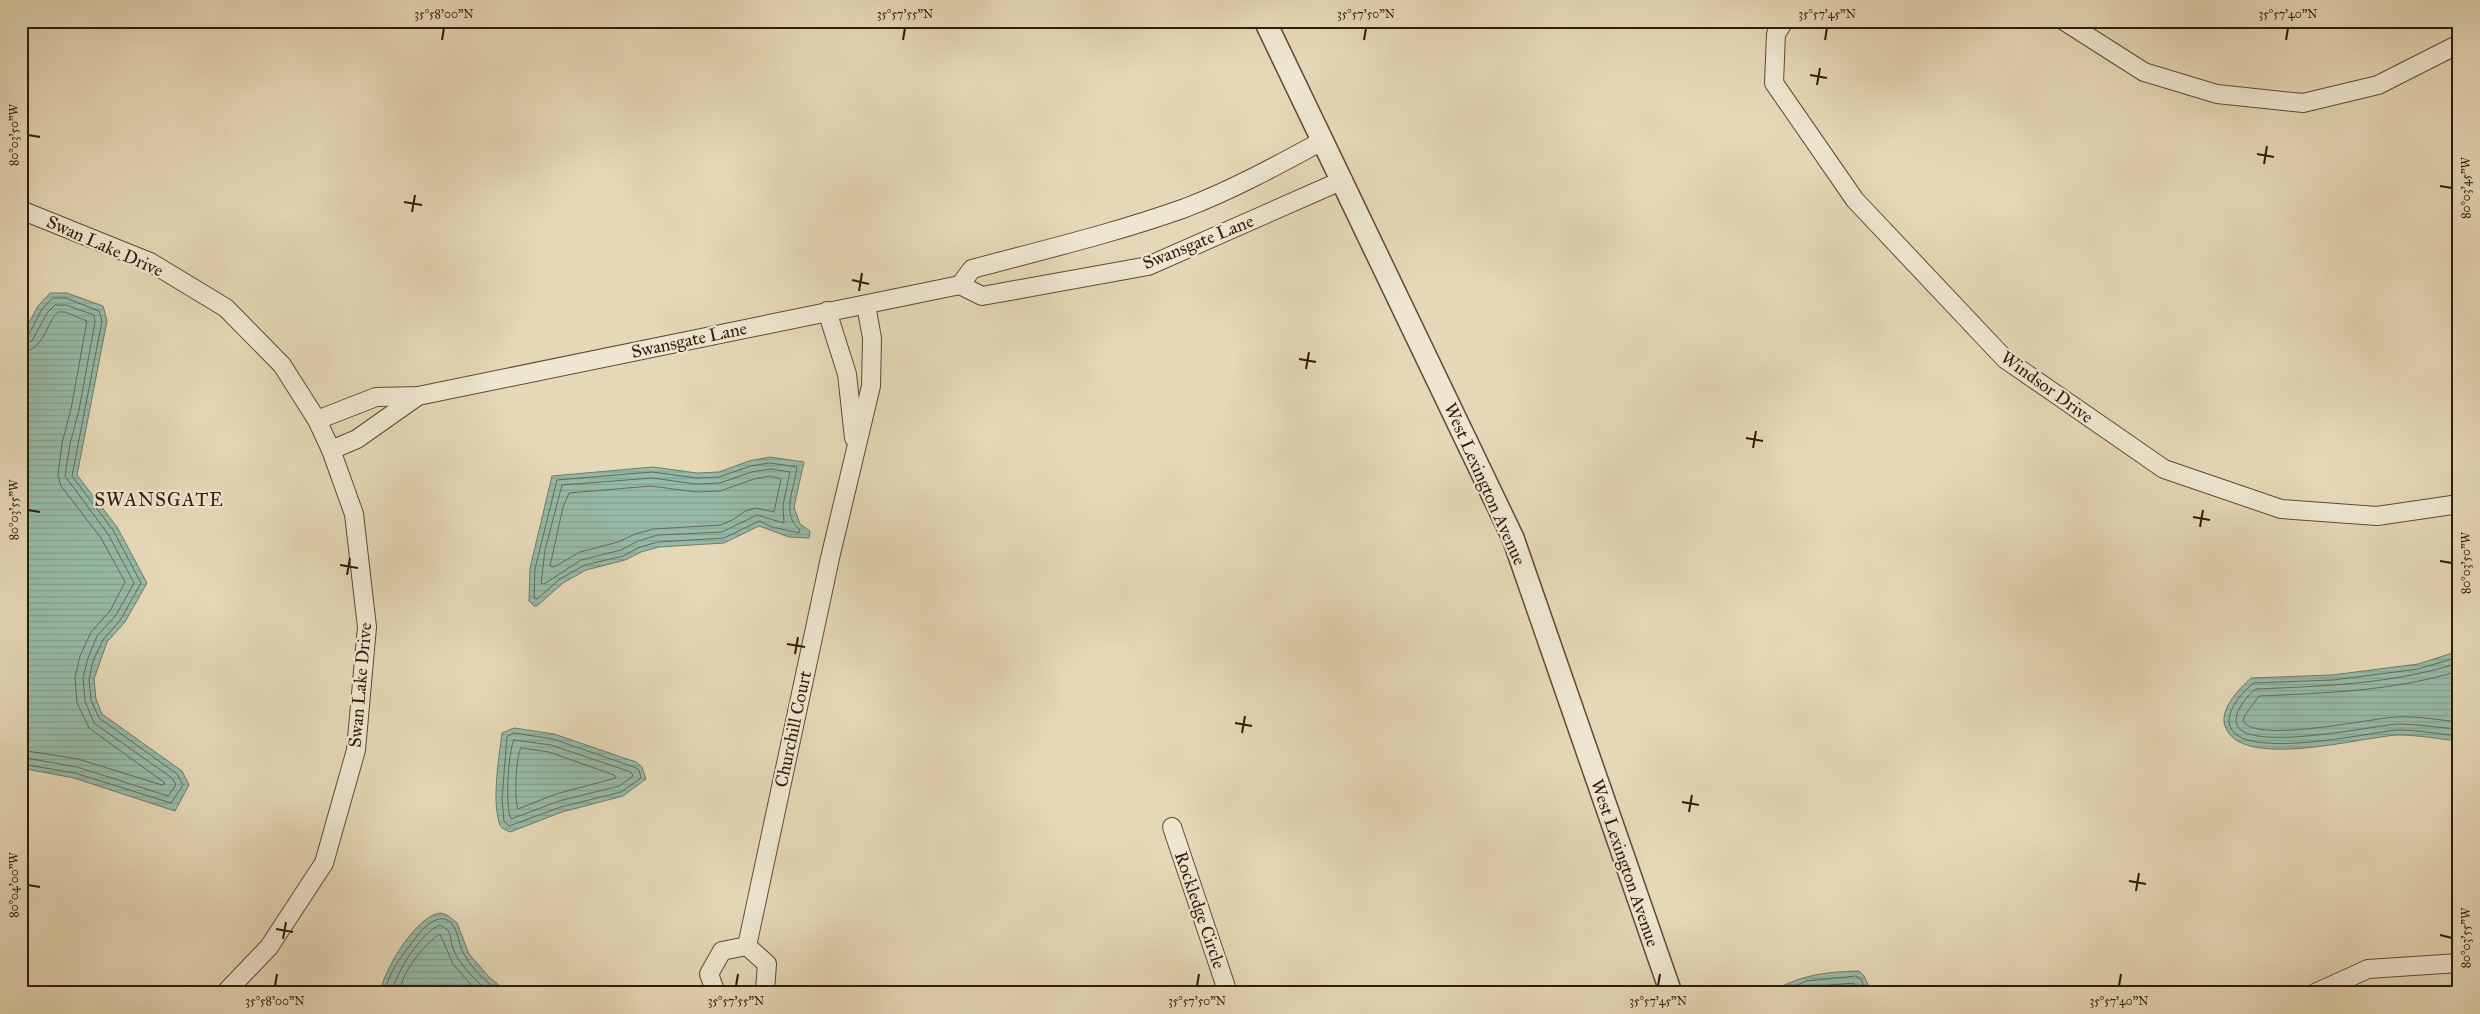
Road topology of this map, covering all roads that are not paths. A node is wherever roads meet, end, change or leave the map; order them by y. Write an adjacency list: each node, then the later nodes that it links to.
1 (1265, 21): 5 (street, West Lexington Avenue)
2 (1784, 21): 15 (street, Windsor Drive)
3 (2064, 21): 4 (street)
4 (2459, 44)
5 (1322, 141): 6 (street, West Lexington Avenue); 8 (street, Swansgate Lane)
6 (1343, 180): 8 (street, Swansgate Lane); 23 (street, West Lexington Avenue)
7 (21, 210): 12 (street, Swan Lake Drive)
8 (960, 285): 9 (street, Swansgate Lane)
9 (866, 305): 10 (street, Swansgate Lane); 14 (street, Churchill Court)
10 (828, 311): 11 (street, Swansgate Lane); 14 (street, Churchill Court)
11 (418, 396): 12 (street, Swansgate Lane); 13 (street, Swansgate Lane)
12 (317, 420): 13 (street, Swan Lake Drive)
13 (331, 450): 19 (street, Swan Lake Drive)
14 (855, 454): 17 (street, Churchill Court)
15 (2459, 504)
16 (1172, 827): 22 (street, Rockledge Circle)
17 (747, 946): 20 (street); 21 (street)
18 (2459, 962): 24 (street)
19 (225, 993)
20 (716, 993)
21 (762, 993)
22 (1228, 993)
23 (1670, 993)
24 (2315, 993)

